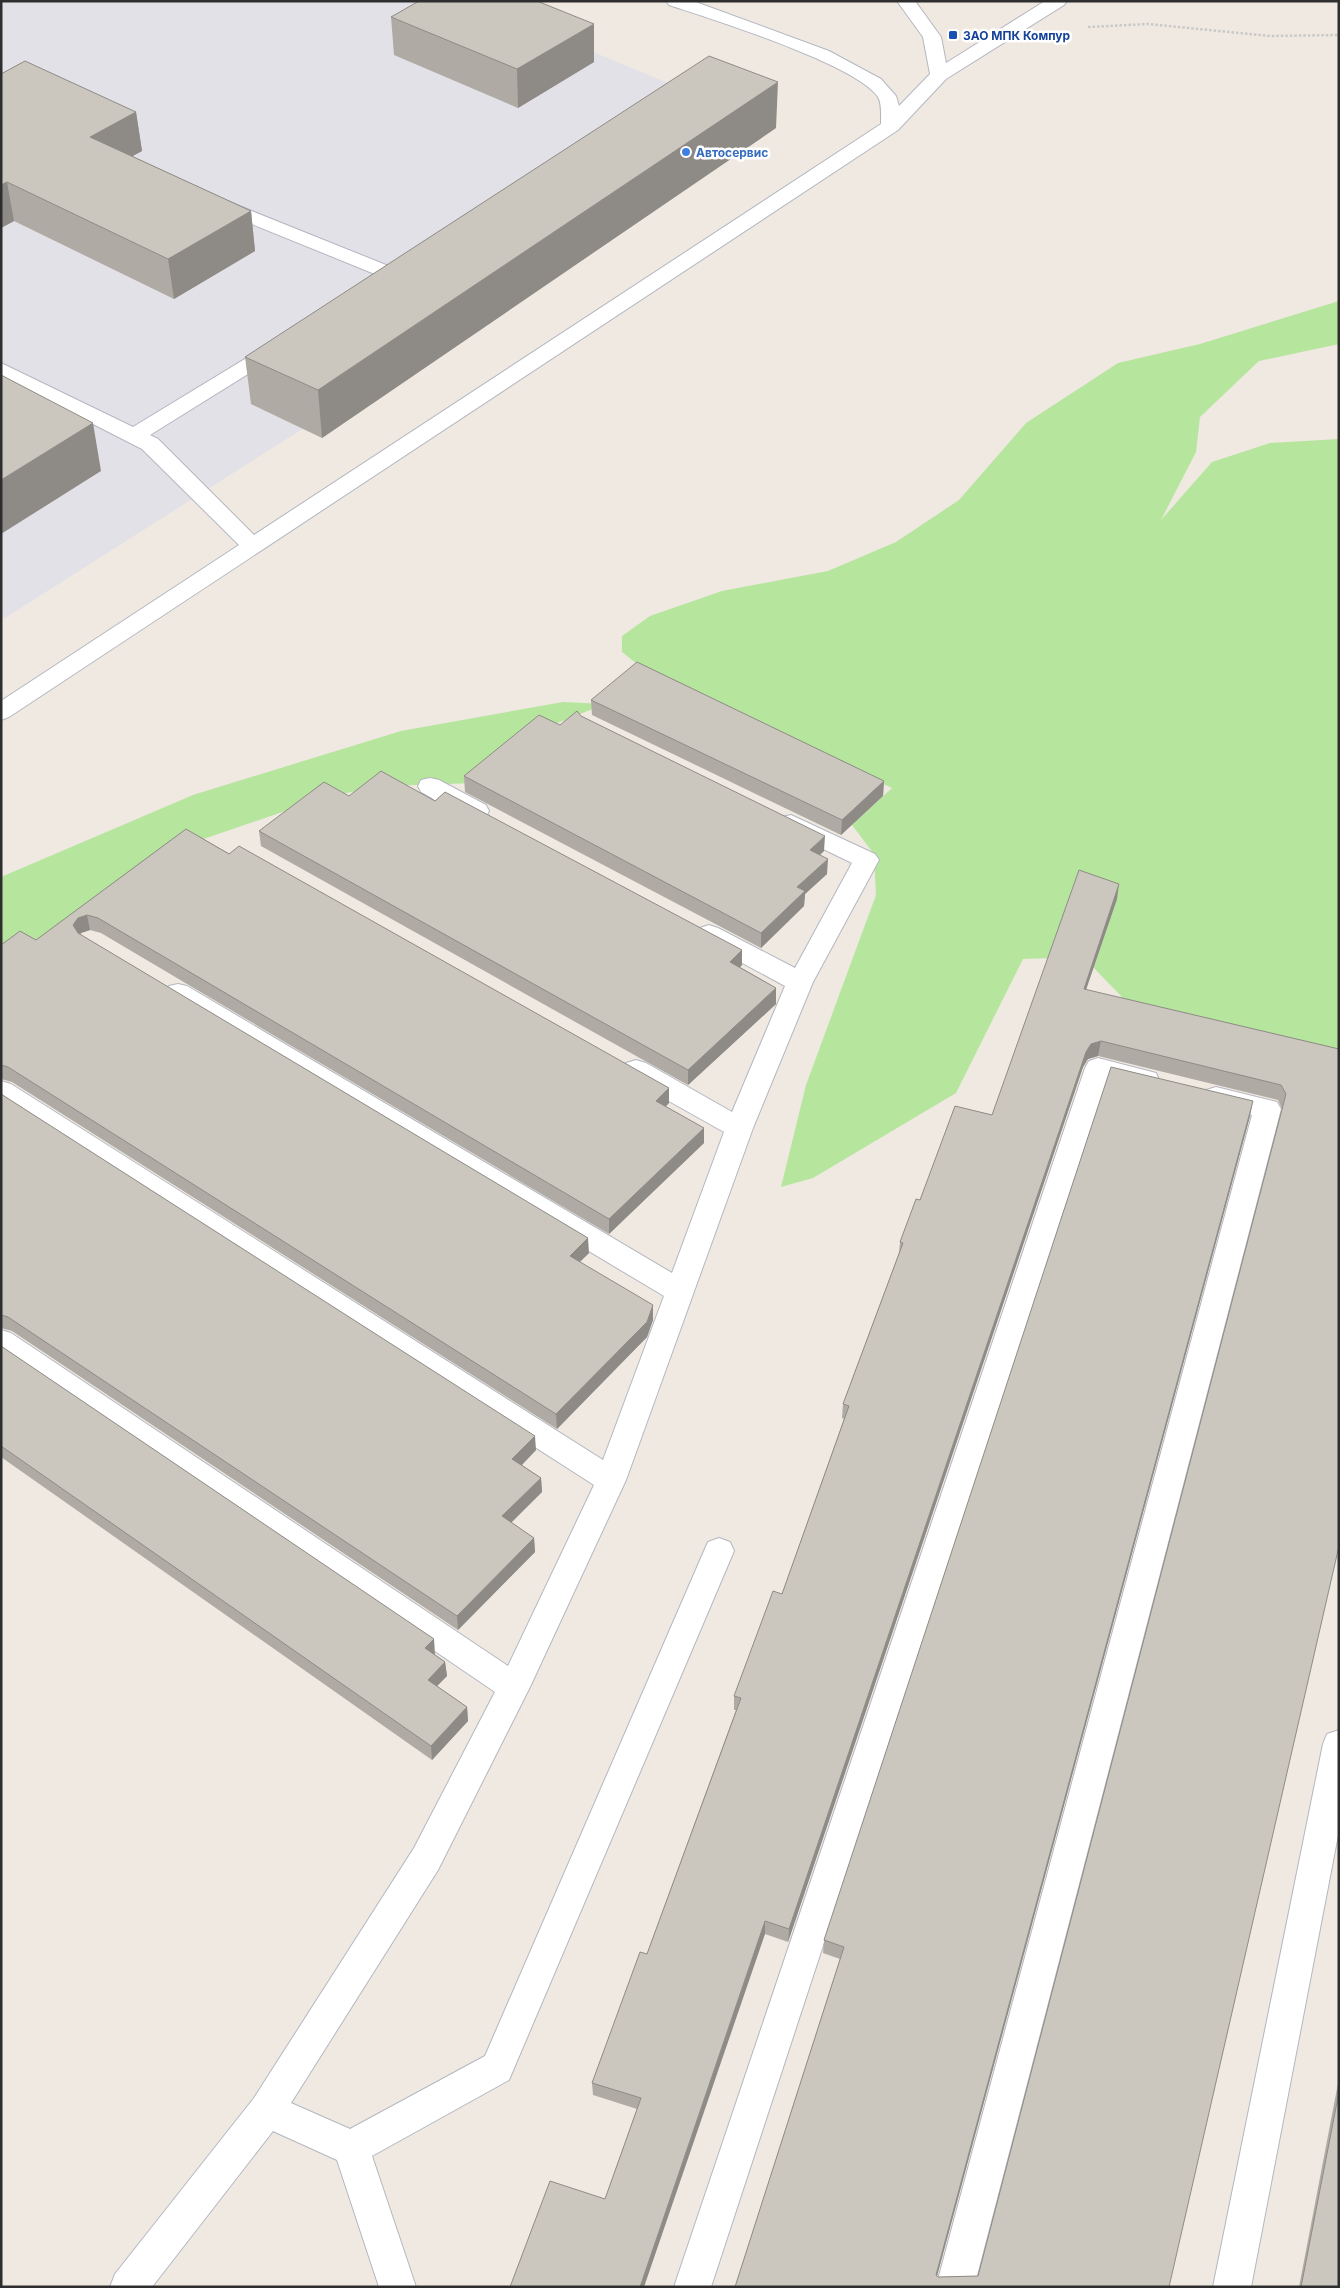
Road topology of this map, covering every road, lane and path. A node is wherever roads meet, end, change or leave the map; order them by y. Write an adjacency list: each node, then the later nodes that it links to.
1 (675, 1): 7 (street)
2 (906, 1): 6 (street)
3 (1058, 1): 4 (street)
4 (1032, 17): 5 (path); 6 (street)
5 (1339, 35)
6 (939, 75): 7 (street)
7 (891, 126): 13 (street)
8 (196, 195): 9 (street)
9 (394, 275)
10 (293, 337): 12 (street)
11 (1, 369): 12 (street)
12 (134, 436): 13 (street)
13 (253, 546): 14 (street)
14 (1, 712)
15 (430, 786): 17 (street)
16 (768, 812): 20 (street)
17 (500, 823)
18 (685, 922): 20 (street)
19 (159, 982): 24 (street)
20 (800, 982): 23 (street)
21 (617, 1060): 23 (street)
22 (1, 1091): 26 (street)
23 (739, 1128): 24 (street)
24 (679, 1291): 26 (street)
25 (1, 1341): 28 (street)
26 (611, 1480): 28 (street)
27 (719, 1551): 31 (street)
28 (514, 1686): 30 (street)
29 (1339, 1744): 36 (street)
30 (267, 2110): 31 (street); 32 (street)
31 (351, 2148): 33 (street)
32 (128, 2287)
33 (398, 2287)
34 (692, 2287): 35 (street)
35 (955, 2287)
36 (1232, 2287)

